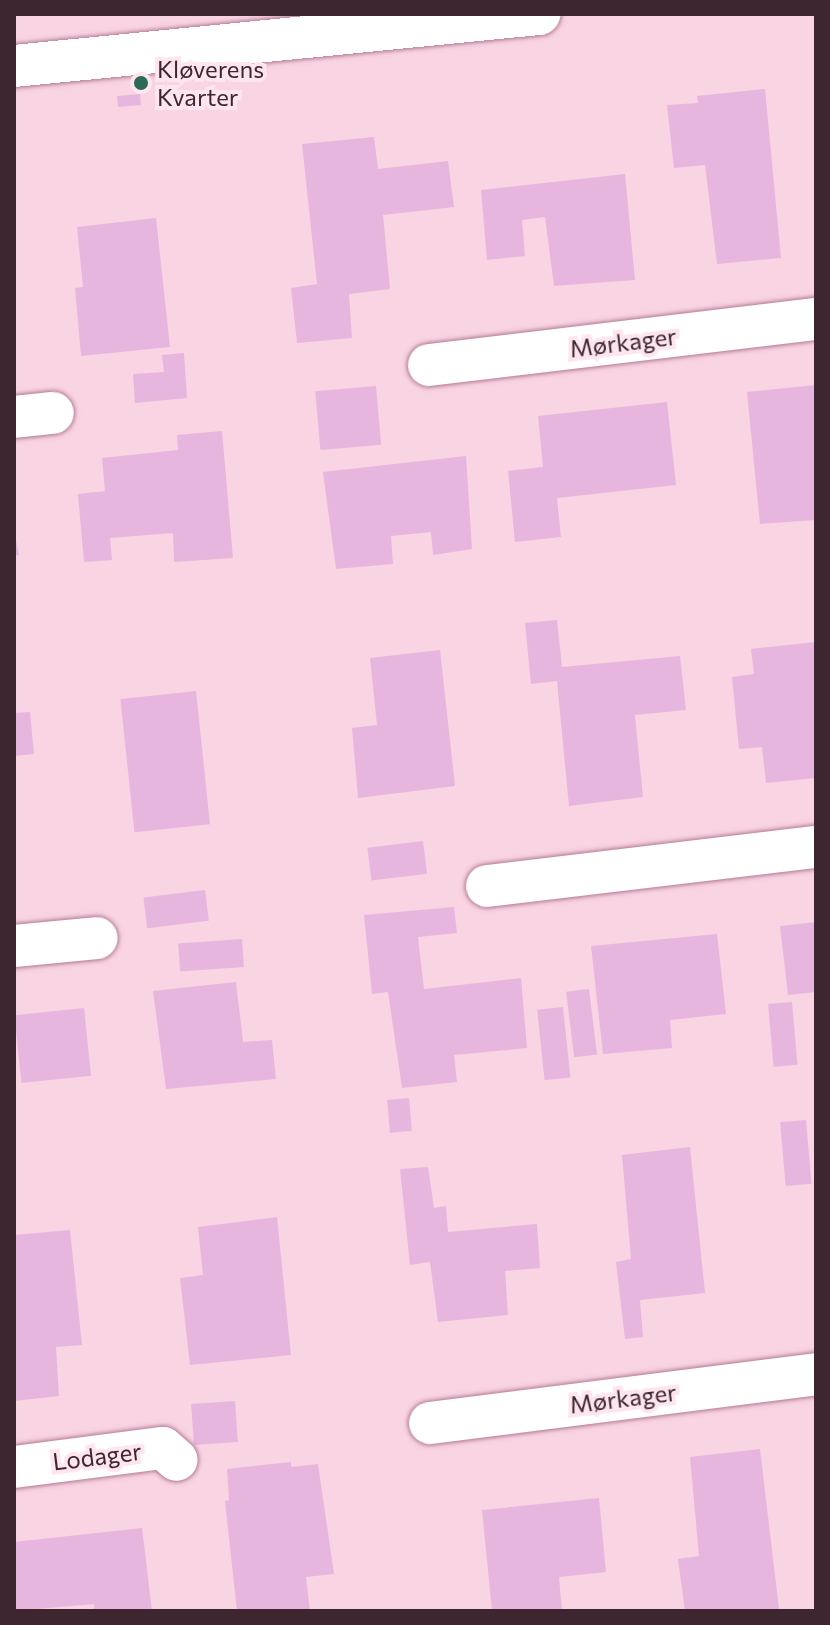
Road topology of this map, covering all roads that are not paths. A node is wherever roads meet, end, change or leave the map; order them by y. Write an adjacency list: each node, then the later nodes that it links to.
1 (539, 14): 2 (street)
2 (14, 66)
3 (816, 319): 4 (street, Mørkager)
4 (429, 365)
5 (816, 847): 6 (street)
6 (487, 886)
7 (97, 938): 8 (street)
8 (14, 946)
9 (816, 1374): 10 (street, Mørkager)
10 (430, 1423)
11 (177, 1460): 12 (street, Lodager)
12 (14, 1467)

